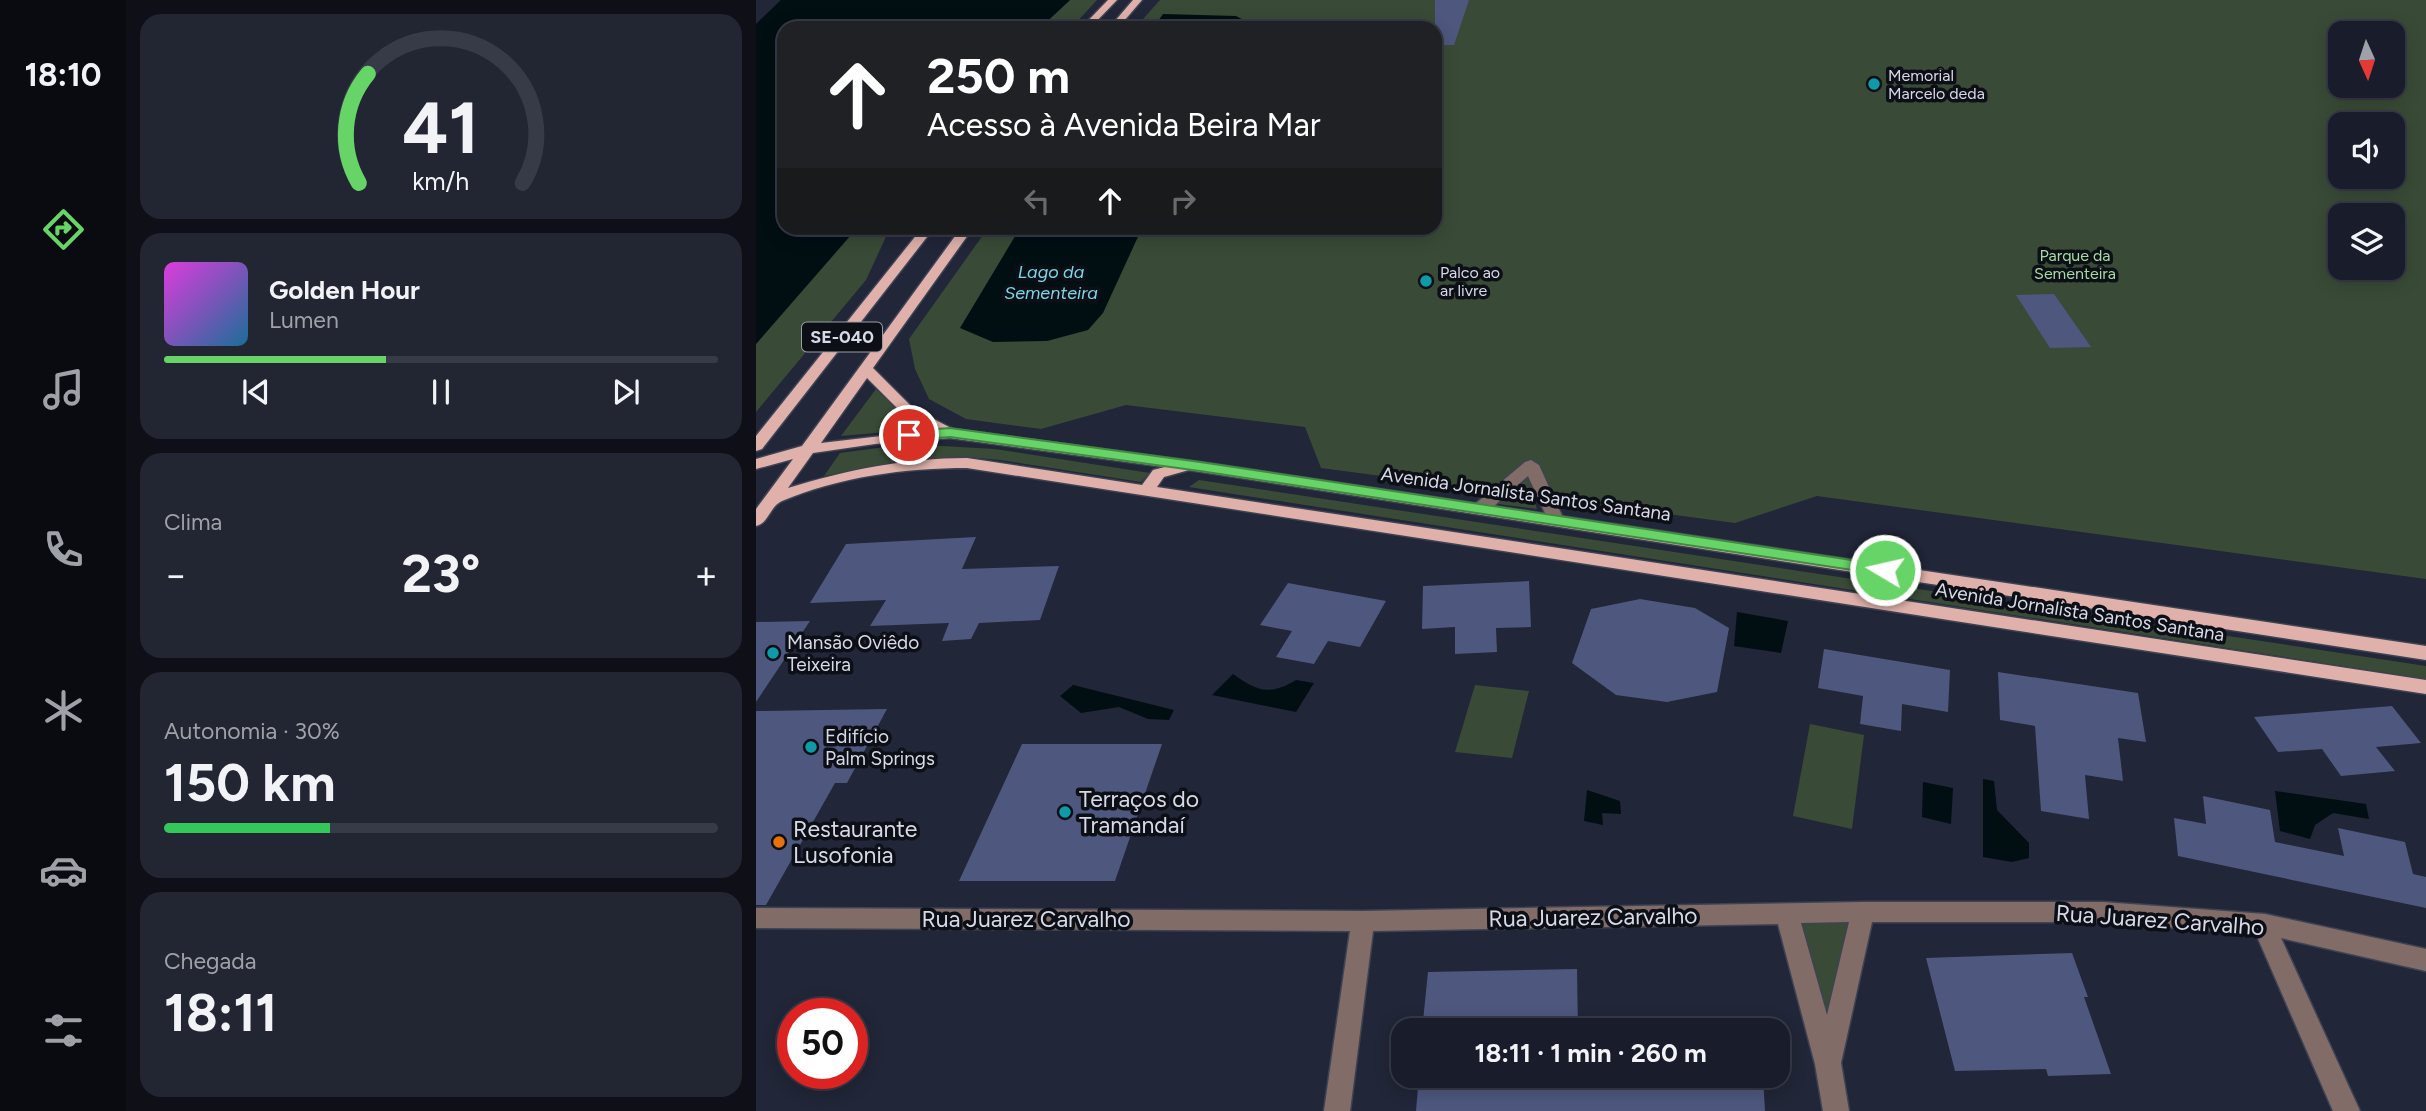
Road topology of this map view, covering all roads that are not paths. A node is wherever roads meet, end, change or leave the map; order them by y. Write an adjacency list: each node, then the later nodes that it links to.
1 (1113, 0): 3 (main road)
2 (1138, 0): 4 (main road)
3 (1092, 21)
4 (1119, 21)
5 (922, 235): 9 (main road, SE-040)
6 (962, 235): 7 (main road, SE-040)
7 (866, 369): 8 (main road); 10 (main road, SE-040)
8 (950, 432): 10 (main road); 12 (main road, Avenida Jornalista Santos Santana)
9 (756, 446)
10 (809, 449): 11 (main road); 14 (main road, SE-040)
11 (756, 464)
12 (1200, 467): 13 (main road); 15 (main road, Avenida Jornalista Santos Santana)
13 (1146, 490): 14 (main road, Avenida Jornalista Santos Santana); 19 (main road, Avenida Jornalista Santos Santana)
14 (774, 498): 17 (main road, SE-040)
15 (1480, 509): 16 (main road, Avenida Jornalista Santos Santana); 16 (street)
16 (1556, 520): 18 (main road, Avenida Jornalista Santos Santana)
17 (756, 521)
18 (2426, 653)
19 (2426, 687)
20 (1863, 912): 21 (street, Rua Juarez Carvalho); 24 (street, Rua Juarez Carvalho); 26 (street)
21 (1787, 915): 23 (street, Rua Juarez Carvalho); 26 (street)
22 (756, 918): 23 (street, Rua Juarez Carvalho)
23 (1363, 921): 27 (street)
24 (2265, 924): 25 (street, Rua Juarez Carvalho); 29 (street)
25 (2426, 960)
26 (1828, 1064): 28 (street)
27 (1337, 1111)
28 (1836, 1111)
29 (2347, 1111)

